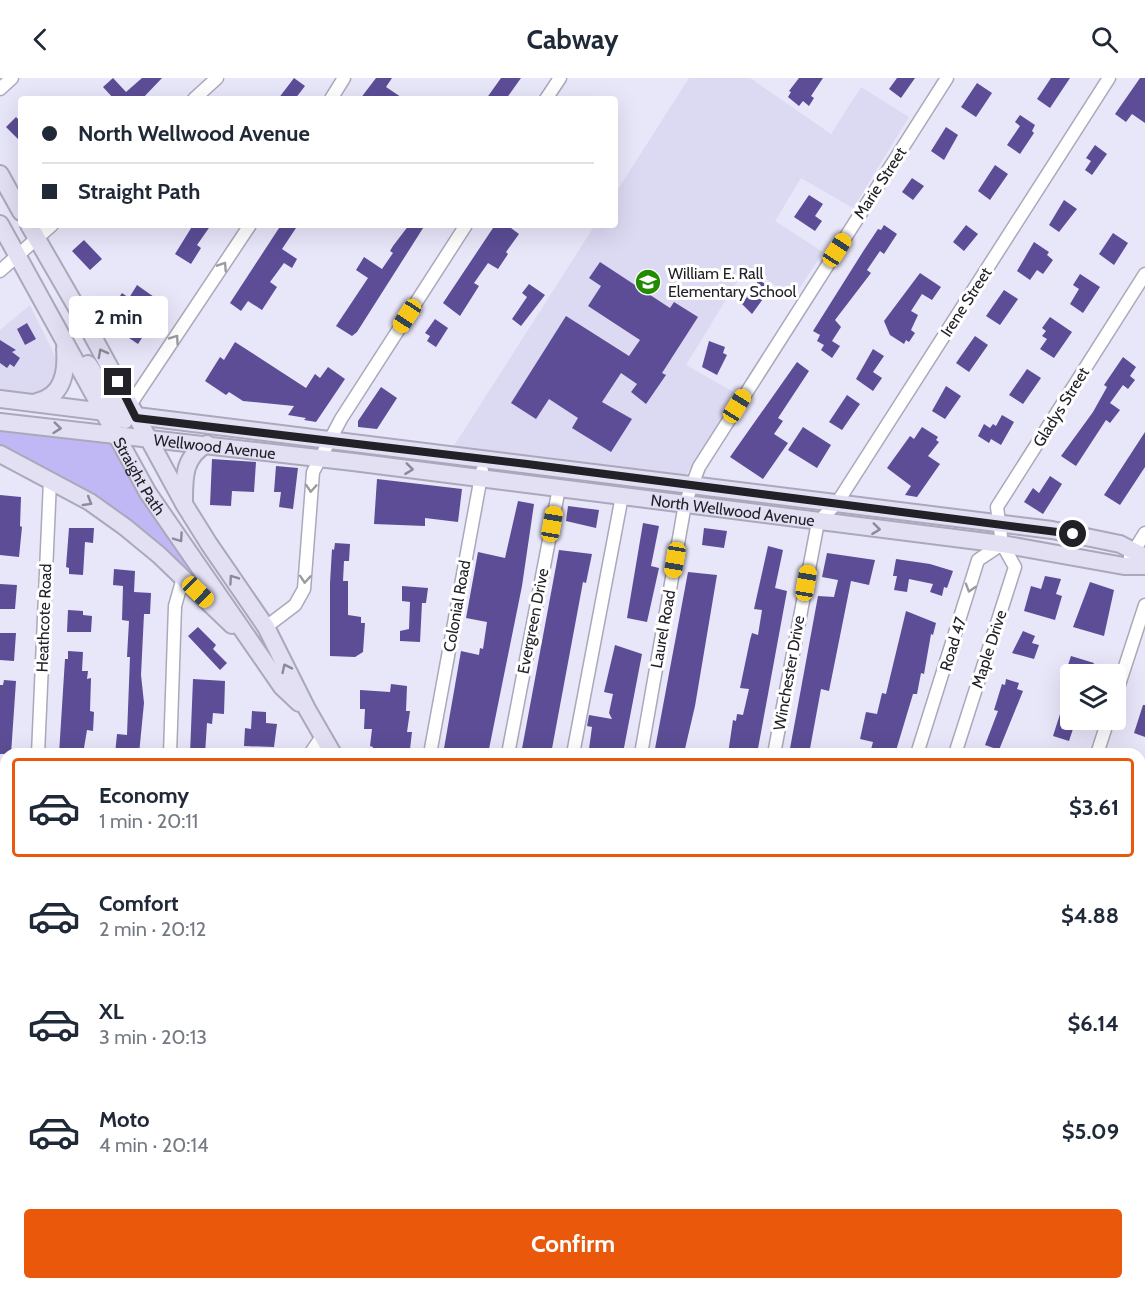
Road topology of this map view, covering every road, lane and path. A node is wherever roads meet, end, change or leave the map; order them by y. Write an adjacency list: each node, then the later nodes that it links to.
1 (12, 78): 7 (street)
2 (217, 78): 8 (street)
3 (344, 78): 9 (street)
4 (560, 78): 10 (street)
5 (947, 78): 36 (street, Marie Street)
6 (1109, 78): 39 (street, Irene Street)
7 (0, 89)
8 (197, 96)
9 (333, 96)
10 (548, 96)
11 (0, 174): 12 (main road)
12 (18, 207)
13 (0, 224): 17 (main road, Straight Path)
14 (248, 228): 25 (street, one-way to 14)
15 (464, 228): 29 (street)
16 (32, 232): 17 (street); 25 (main road, Straight Path, one-way to 16)
17 (17, 256): 18 (street); 20 (main road, Straight Path)
18 (0, 271)
19 (1145, 274): 43 (street, Gladys Street)
20 (47, 311): 21 (main road, Straight Path); 25 (main road)
21 (64, 342): 23 (main road); 24 (main road, Straight Path)
22 (0, 399): 23 (main road)
23 (36, 402): 24 (main road)
24 (103, 413): 25 (main road); 27 (main road, Straight Path)
25 (129, 413): 28 (main road, Straight Path); 29 (main road)
26 (0, 422): 27 (main road, Wellwood Avenue, one-way to 27)
27 (115, 434): 28 (main road, Wellwood Avenue); 52 (main road, Straight Path, one-way to 52)
28 (146, 438): 30 (main road, Wellwood Avenue); 40 (main road, Straight Path)
29 (330, 441): 32 (street); 33 (main road)
30 (207, 444): 32 (main road, Wellwood Avenue); 40 (main road)
31 (0, 454): 35 (main road)
32 (321, 458): 34 (main road, North Wellwood Avenue, one-way to 34); 51 (street, one-way to 51)
33 (484, 458): 34 (street, Colonial Road); 36 (main road)
34 (481, 479): 37 (main road, North Wellwood Avenue); 61 (street, Colonial Road)
35 (50, 480): 49 (main road, one-way to 49); 57 (street, Heathcote Road)
36 (693, 484): 39 (main road); 41 (street, Marie Street)
37 (559, 488): 38 (main road, North Wellwood Avenue); 62 (street, Evergreen Drive)
38 (622, 496): 41 (main road, North Wellwood Avenue); 63 (street)
39 (837, 503): 42 (street, Irene Street); 43 (main road)
40 (184, 504): 51 (main road, Straight Path, one-way to 40)
41 (685, 504): 42 (main road, North Wellwood Avenue); 64 (street, Laurel Road)
42 (818, 522): 45 (main road, North Wellwood Avenue, one-way to 45); 65 (street, Winchester Drive)
43 (999, 523): 45 (street, Gladys Street); 46 (main road)
44 (1145, 532): 46 (street)
45 (1002, 544): 47 (main road, North Wellwood Avenue); 66 (street, Road 47, one-way to 66); 67 (street, Maple Drive)
46 (1140, 553): 47 (street)
47 (1124, 566): 48 (main road, North Wellwood Avenue)
48 (1145, 566)
49 (183, 578): 52 (main road); 58 (street)
50 (1145, 605): 53 (street)
51 (266, 627): 54 (main road, Straight Path, one-way to 51)
52 (253, 644): 54 (main road, Straight Path)
53 (1126, 664)
54 (307, 709): 56 (main road, Straight Path)
55 (1104, 730): 68 (street)
56 (323, 735): 59 (street); 60 (main road, Straight Path)
57 (38, 748)
58 (170, 748)
59 (314, 748)
60 (330, 748)
61 (431, 748)
62 (509, 748)
63 (574, 748)
64 (642, 748)
65 (775, 748)
66 (920, 748)
67 (957, 748)
68 (1098, 748)

